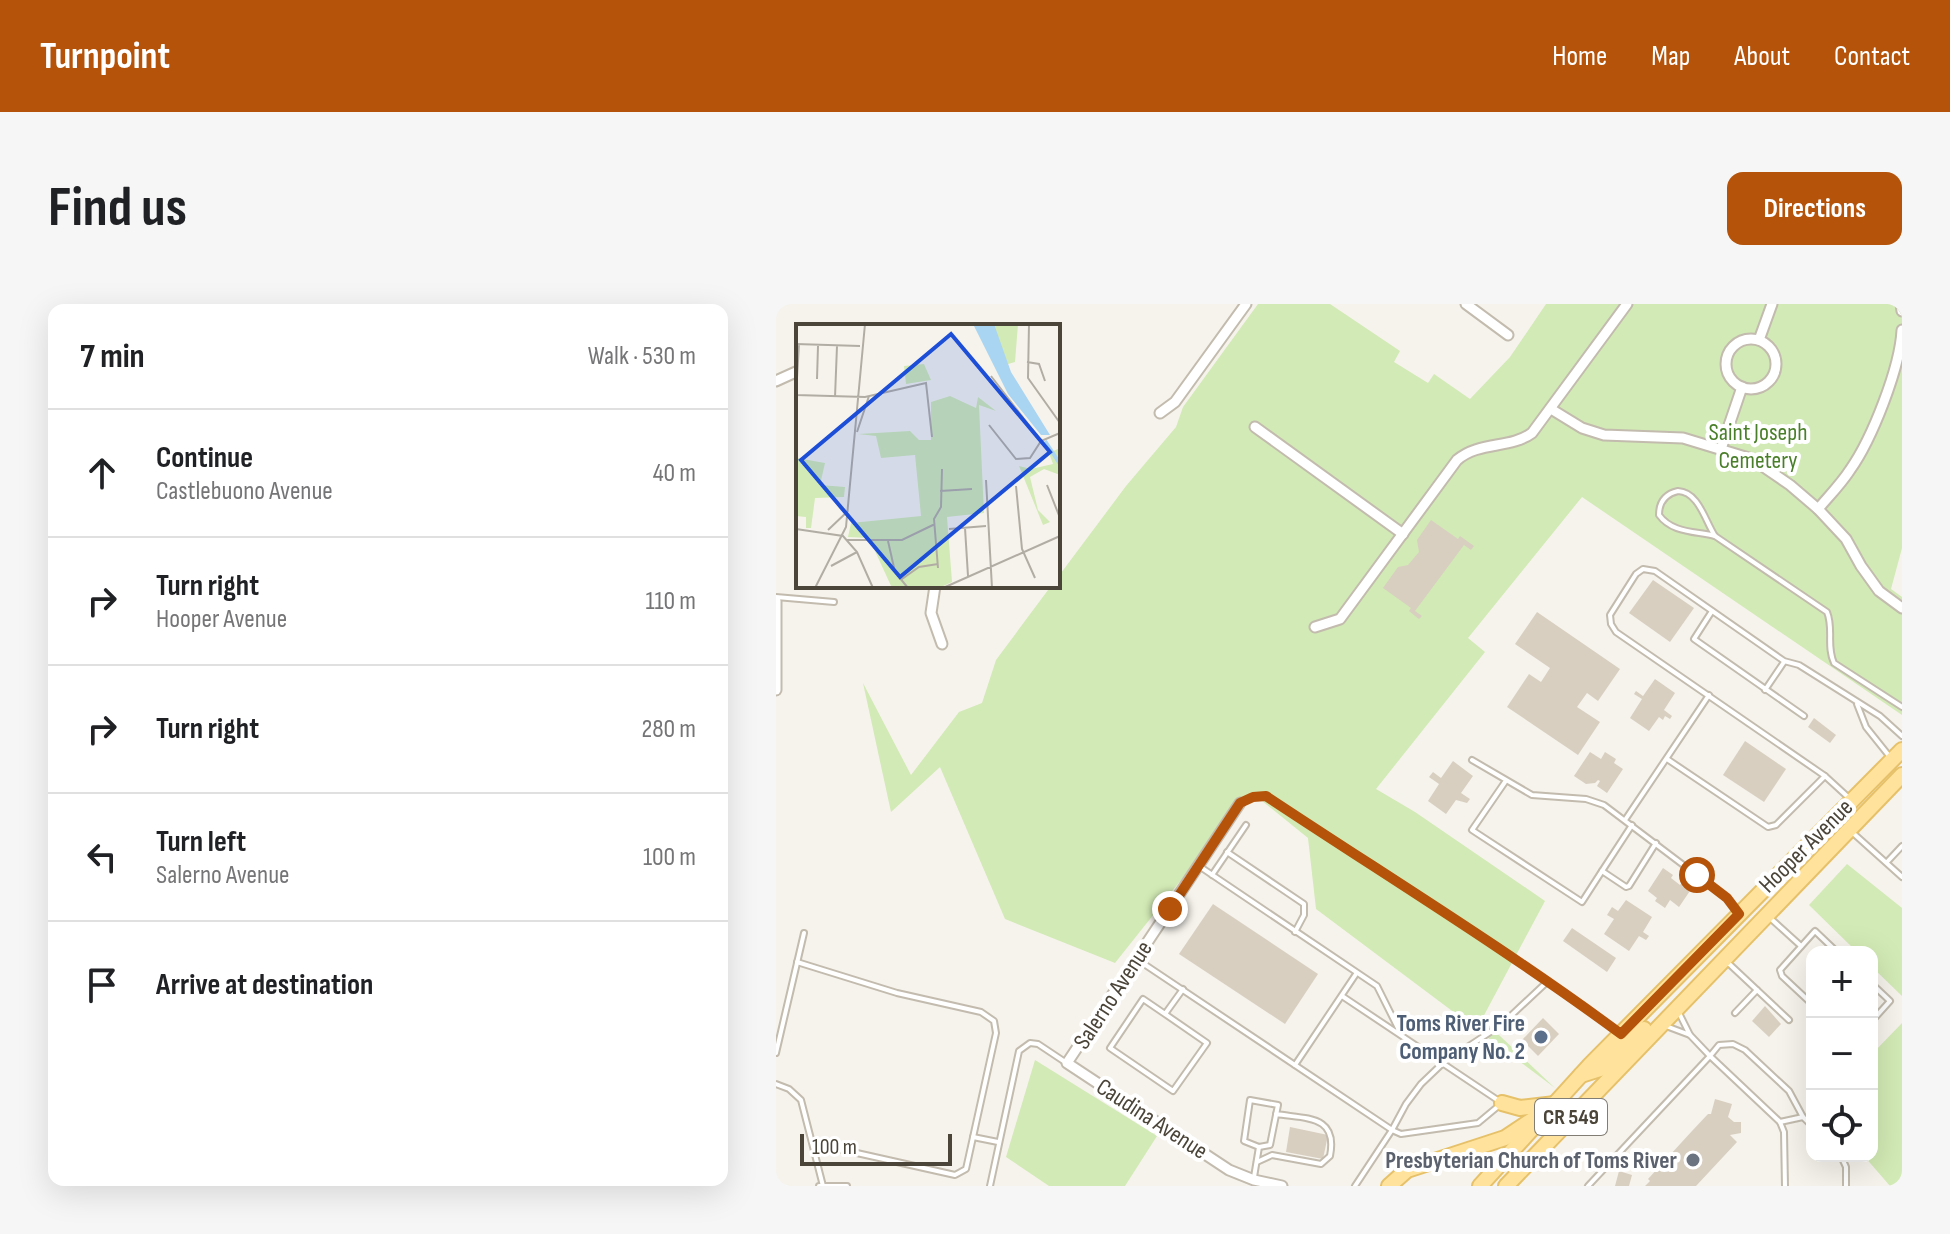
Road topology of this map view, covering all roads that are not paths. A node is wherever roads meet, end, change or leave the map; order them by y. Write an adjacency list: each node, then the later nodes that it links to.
1 (1246, 304): 14 (street)
2 (1466, 304): 8 (street)
3 (1627, 304): 13 (street)
4 (1772, 304): 9 (street)
5 (1901, 304): 6 (street)
6 (1902, 311)
7 (1902, 330): 17 (street)
8 (1508, 335)
9 (1759, 340): 12 (street); 12 (street)
10 (796, 372): 11 (street)
11 (776, 381)
12 (1742, 387): 16 (street)
13 (1551, 409): 16 (street); 18 (street)
14 (1160, 413)
15 (1255, 427): 18 (street)
16 (1721, 449): 17 (street)
17 (1818, 509): 23 (street)
18 (1403, 534): 25 (street)
19 (1715, 536): 19 (lane); 32 (lane)
20 (935, 588): 26 (street)
21 (776, 599): 22 (lane); 28 (street)
22 (834, 602)
23 (1902, 608)
24 (1712, 611): 27 (lane); 29 (lane); 30 (lane)
25 (1315, 627)
26 (942, 644)
27 (1784, 661): 29 (lane); 31 (lane)
28 (776, 690)
29 (1765, 690): 33 (lane)
30 (1709, 695): 36 (lane); 39 (lane)
31 (1856, 702): 34 (lane); 35 (lane)
32 (1902, 707)
33 (1804, 716)
34 (1902, 736)
35 (1897, 755): 43 (main road, Hooper Avenue / CR 549)
36 (1667, 759): 39 (lane); 45 (lane)
37 (1472, 760): 40 (lane)
38 (1902, 775): 42 (main road, Hooper Avenue / CR 549)
39 (1825, 776): 43 (lane)
40 (1505, 781): 45 (lane); 54 (lane)
41 (1902, 789): 42 (main road)
42 (1884, 792): 48 (main road, Hooper Avenue / CR 549)
43 (1851, 800): 57 (main road, Hooper Avenue / CR 549)
44 (1240, 803): 53 (street, Salerno Avenue); 67 (lane)
45 (1625, 820): 47 (lane)
46 (1246, 825): 51 (lane)
47 (1632, 825): 49 (lane); 54 (lane)
48 (1849, 828): 52 (lane); 58 (main road, Hooper Avenue / CR 549)
49 (1656, 843): 54 (lane); 57 (lane)
50 (1902, 846): 52 (lane)
51 (1227, 852): 55 (lane); 59 (lane)
52 (1887, 863): 56 (lane)
53 (1198, 865): 55 (lane); 63 (street, Salerno Avenue)
54 (1602, 871)
55 (1212, 875): 59 (lane)
56 (1902, 877)
57 (1739, 914): 81 (main road, Hooper Avenue / CR 549)
58 (1767, 915): 61 (lane); 64 (main road, Hooper Avenue / CR 549)
59 (1295, 932): 66 (lane)
60 (804, 933): 65 (lane)
61 (1801, 946): 62 (lane); 73 (lane)
62 (1831, 946)
63 (1136, 958): 68 (lane); 85 (street, Salerno Avenue)
64 (1724, 959): 69 (main road, Hooper Avenue / CR 549); 70 (lane)
65 (797, 962): 83 (lane); 97 (lane)
66 (1357, 973): 72 (lane); 80 (lane)
67 (1548, 981): 81 (lane); 86 (lane)
68 (1183, 989): 76 (lane); 87 (lane)
69 (1693, 990): 74 (main road, Hooper Avenue / CR 549); 88 (main road)
70 (1757, 990): 75 (lane); 78 (lane)
71 (1878, 990): 77 (lane)
72 (1342, 996): 80 (lane); 87 (lane)
73 (1806, 998)
74 (1676, 1007): 79 (main road, Hooper Avenue / CR 549); 82 (lane)
75 (1735, 1013)
76 (1165, 1014): 76 (lane)
77 (1878, 1014)
78 (1789, 1020)
79 (1660, 1024): 82 (lane); 111 (main road, Hooper Avenue / CR 549)
80 (1400, 1032): 86 (lane)
81 (1621, 1034): 88 (main road, Hooper Avenue / CR 549)
82 (1690, 1035): 84 (lane)
83 (776, 1053)
84 (1710, 1056): 93 (lane); 95 (lane); 112 (lane)
85 (1067, 1063): 98 (lane, Salerno Avenue); 103 (street, Caudina Avenue)
86 (1443, 1063): 90 (lane); 96 (lane)
87 (1295, 1065): 96 (lane)
88 (1581, 1075): 91 (main road, Hooper Avenue / CR 549)
89 (776, 1084): 100 (lane)
90 (1502, 1103): 91 (main road); 96 (lane)
91 (1555, 1104): 109 (main road); 110 (main road, Hooper Avenue / CR 549)
92 (1276, 1114): 99 (lane); 99 (lane); 101 (lane)
93 (1803, 1117): 94 (lane); 95 (lane)
94 (1806, 1120)
95 (1780, 1122): 113 (lane)
96 (1392, 1130): 108 (lane)
97 (973, 1137): 98 (lane); 100 (lane)
98 (999, 1143): 106 (lane, Salerno Avenue)
99 (1259, 1147): 101 (lane)
100 (815, 1150): 104 (lane)
101 (1257, 1162): 103 (lane)
102 (1844, 1162): 114 (lane)
103 (1254, 1180): 107 (street, Caudina Avenue)
104 (822, 1186): 105 (lane)
105 (847, 1186)
106 (990, 1186)
107 (1282, 1186)
108 (1355, 1186)
109 (1389, 1186)
110 (1480, 1186)
111 (1506, 1186)
112 (1588, 1186)
113 (1785, 1186)
114 (1846, 1186)

